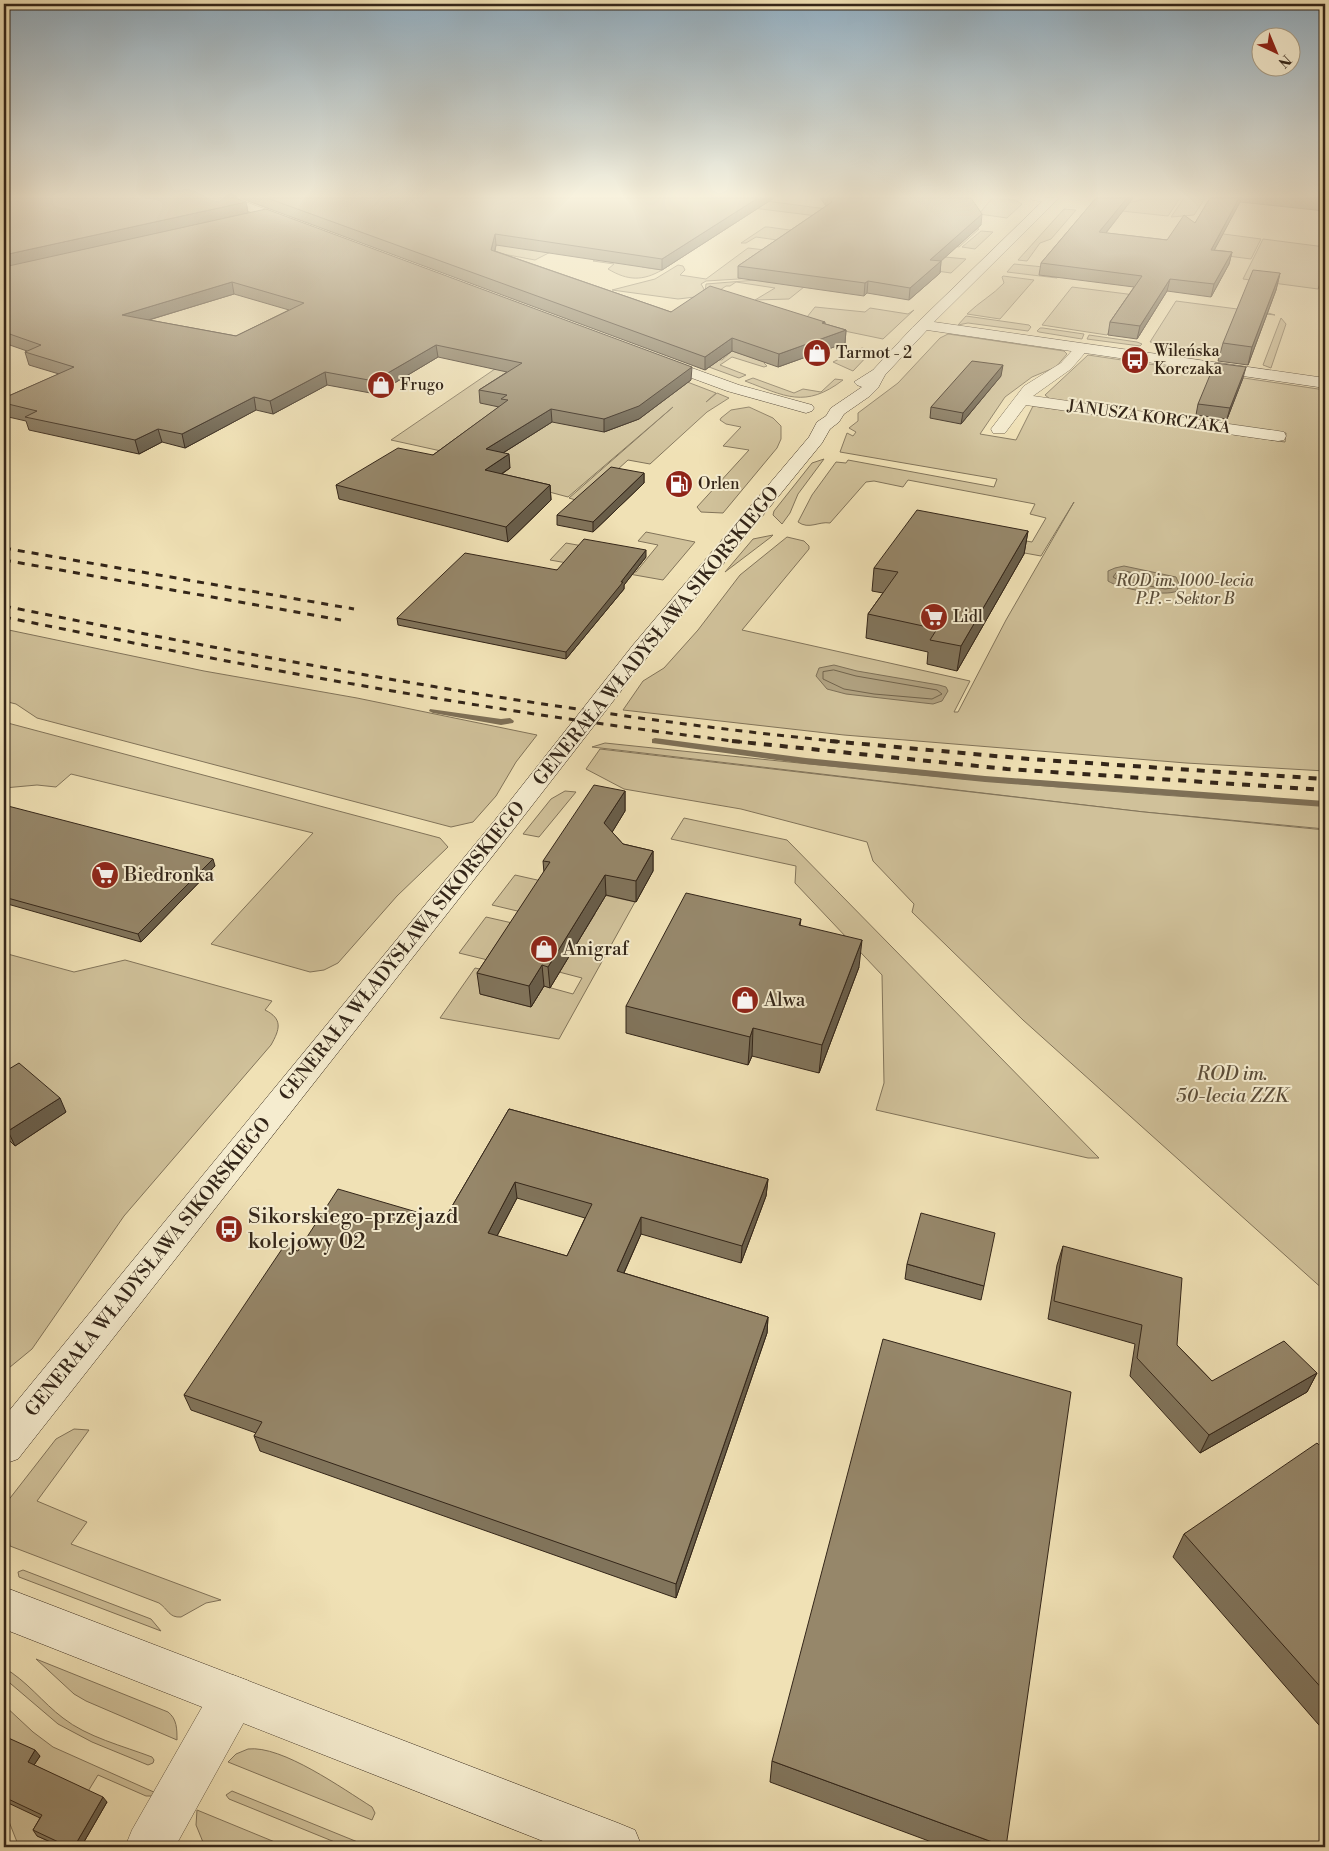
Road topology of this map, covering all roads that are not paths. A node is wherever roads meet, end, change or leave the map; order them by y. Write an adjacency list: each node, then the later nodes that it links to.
1 (965, 284): 2 (street, GENERAŁA WŁADYSŁAWA SIKORSKIEGO)
2 (924, 325): 3 (street); 7 (street, GENERAŁA WŁADYSŁAWA SIKORSKIEGO)
3 (1082, 348): 5 (street); 6 (street, JANUSZA KORCZAKA)
4 (642, 355): 7 (street)
5 (1325, 383)
6 (1021, 399): 8 (street, JANUSZA KORCZAKA); 9 (street, JANUSZA KORCZAKA)
7 (812, 416): 10 (street); 10 (street, GENERAŁA WŁADYSŁAWA SIKORSKIEGO)
8 (999, 429)
9 (1278, 436)
10 (800, 457): 11 (street, GENERAŁA WŁADYSŁAWA SIKORSKIEGO)
11 (4, 1446)
12 (4, 1608): 13 (street)
13 (233, 1697): 14 (street); 15 (street)
14 (149, 1847)
15 (618, 1847)

